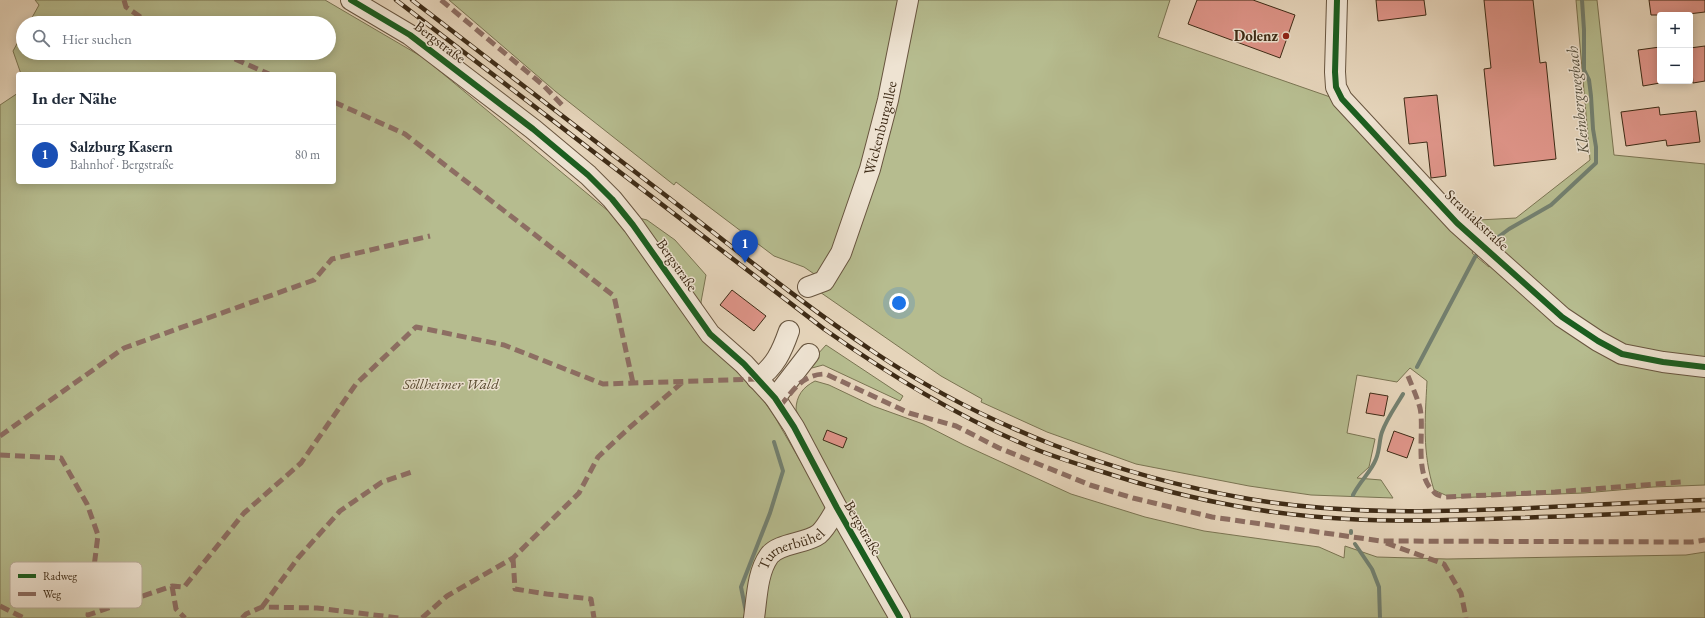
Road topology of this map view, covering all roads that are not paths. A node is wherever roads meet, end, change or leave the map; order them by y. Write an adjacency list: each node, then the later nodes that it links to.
1 (351, 0): 8 (street, Bergstraße)
2 (908, 0): 4 (street, Wickenburgallee)
3 (1337, 0): 7 (street, Straniakstraße)
4 (808, 287)
5 (789, 331): 8 (street)
6 (809, 354): 9 (street)
7 (1705, 366)
8 (757, 379): 9 (street, Bergstraße)
9 (775, 398): 10 (street, Bergstraße)
10 (837, 508): 11 (street, Turnerbühel); 12 (street, Bergstraße)
11 (754, 618)
12 (900, 618)

